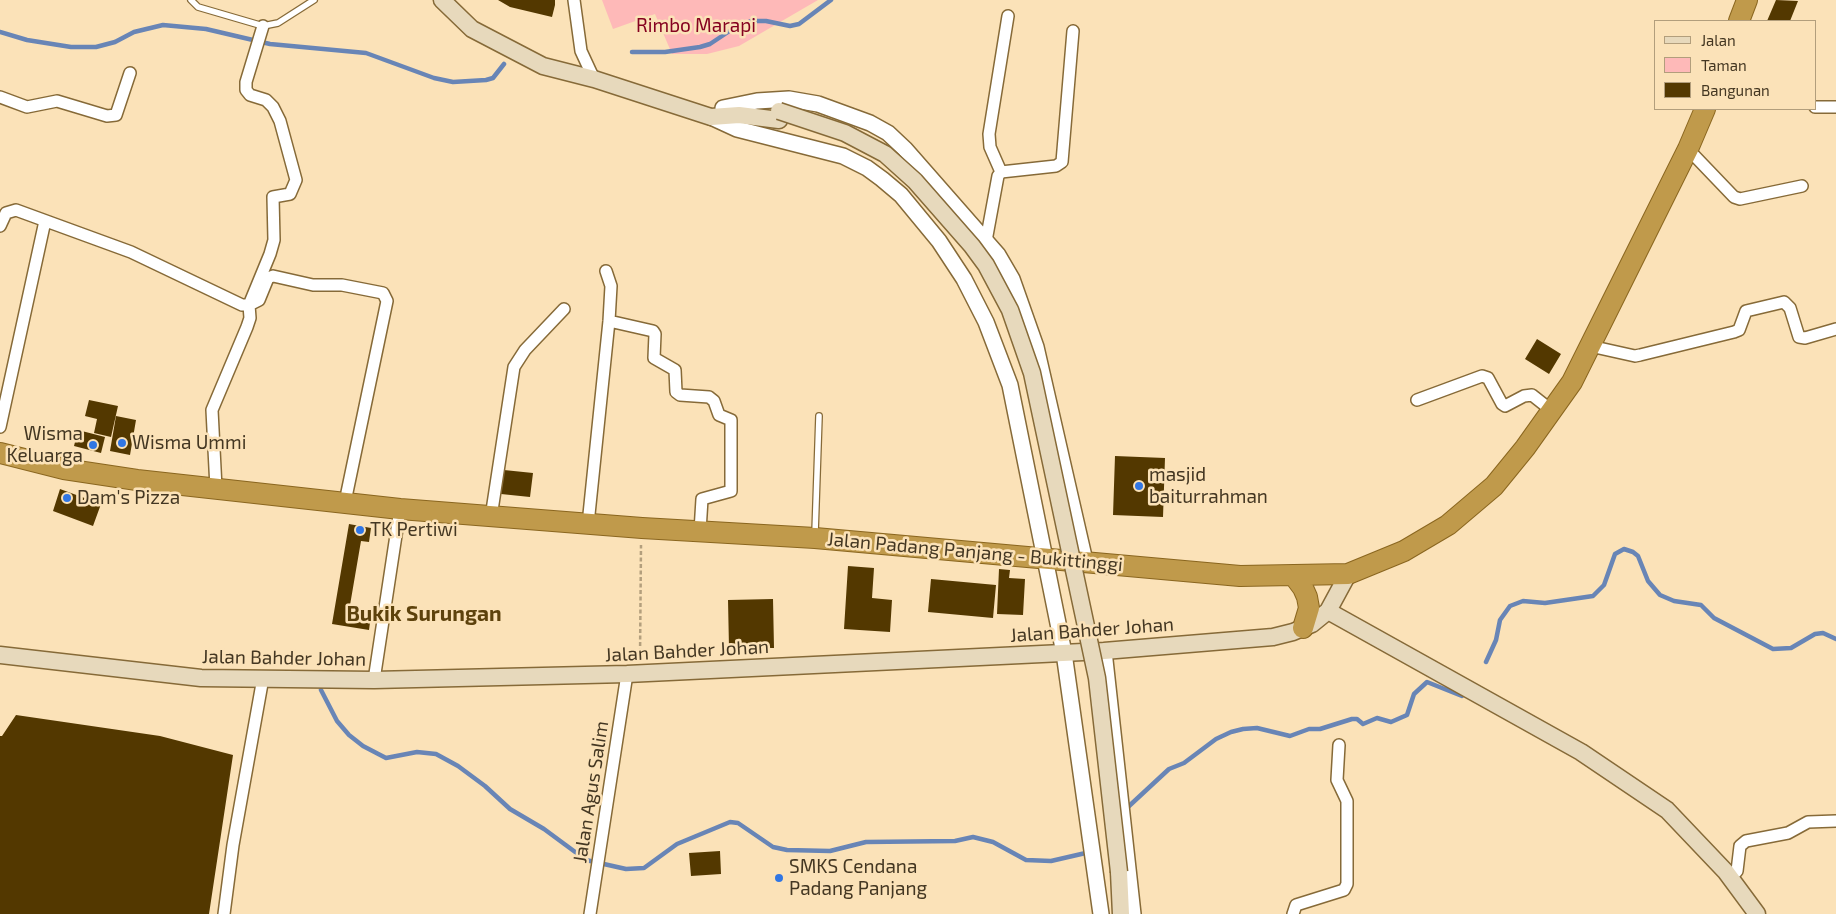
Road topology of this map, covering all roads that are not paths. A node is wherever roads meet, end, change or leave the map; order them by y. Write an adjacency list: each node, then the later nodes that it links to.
1 (191, 0): 8 (lane)
2 (314, 0): 8 (lane)
3 (442, 0): 11 (main road)
4 (574, 0): 11 (street)
5 (1747, 0): 7 (highway)
6 (1008, 16): 18 (street)
7 (1739, 20)
8 (263, 26): 24 (street)
9 (1074, 31): 18 (street)
10 (130, 73): 12 (street)
11 (594, 79): 16 (main road)
12 (0, 97)
13 (1816, 106): 14 (street)
14 (1836, 107)
15 (1705, 110): 17 (highway, Jalan Padang Panjang - Bukittinggi)
16 (717, 112): 22 (street); 41 (street); 55 (main road, bridge)
17 (1688, 149): 19 (street); 28 (highway, Jalan Padang Panjang - Bukittinggi)
18 (1001, 172): 22 (street)
19 (1802, 186)
20 (45, 221): 21 (street); 24 (street); 32 (street)
21 (0, 226)
22 (986, 241): 42 (street)
23 (606, 271): 26 (street)
24 (249, 305): 34 (street); 35 (street)
25 (564, 309): 37 (street)
26 (609, 321): 38 (street); 39 (street)
27 (1836, 329): 28 (street)
28 (1590, 346): 30 (highway, Jalan Padang Panjang - Bukittinggi)
29 (1417, 400): 30 (street)
30 (1551, 410): 43 (highway, Jalan Padang Panjang - Bukittinggi)
31 (819, 416): 40 (lane)
32 (0, 427)
33 (0, 453): 34 (highway, Jalan Padang Panjang - Bukittinggi)
34 (216, 488): 35 (highway, Jalan Padang Panjang - Bukittinggi)
35 (345, 502): 36 (highway, Jalan Padang Panjang - Bukittinggi)
36 (400, 509): 37 (highway, Jalan Padang Panjang - Bukittinggi); 52 (street)
37 (491, 517): 38 (highway, Jalan Padang Panjang - Bukittinggi)
38 (588, 524): 39 (highway, Jalan Padang Panjang - Bukittinggi)
39 (700, 531): 40 (highway, Jalan Padang Panjang - Bukittinggi)
40 (815, 538): 41 (highway, Jalan Padang Panjang - Bukittinggi)
41 (1044, 557): 42 (highway, Jalan Padang Panjang - Bukittinggi); 48 (street)
42 (1085, 561): 44 (highway, Jalan Padang Panjang - Bukittinggi)
43 (1348, 574): 44 (highway, Jalan Padang Panjang - Bukittinggi); 45 (main road, Jalan Bahder Johan)
44 (1294, 576): 46 (highway)
45 (1328, 611): 46 (main road, Jalan Bahder Johan); 56 (main road)
46 (1303, 628): 47 (main road, Jalan Bahder Johan)
47 (1104, 651): 48 (main road, Jalan Bahder Johan); 62 (street)
48 (1064, 653): 50 (main road, Jalan Bahder Johan); 59 (street)
49 (0, 655): 51 (main road, Jalan Bahder Johan)
50 (634, 674): 52 (main road, Jalan Bahder Johan); 58 (street, Jalan Agus Salim)
51 (263, 678): 52 (main road, Jalan Bahder Johan); 57 (street)
52 (374, 680)
53 (1339, 745): 63 (street)
54 (1836, 821): 56 (street)
55 (1114, 872): 60 (main road); 61 (main road)
56 (1730, 878): 64 (main road)
57 (224, 914)
58 (591, 914)
59 (1101, 914)
60 (1112, 914)
61 (1121, 914)
62 (1132, 914)
63 (1293, 914)
64 (1758, 914)

